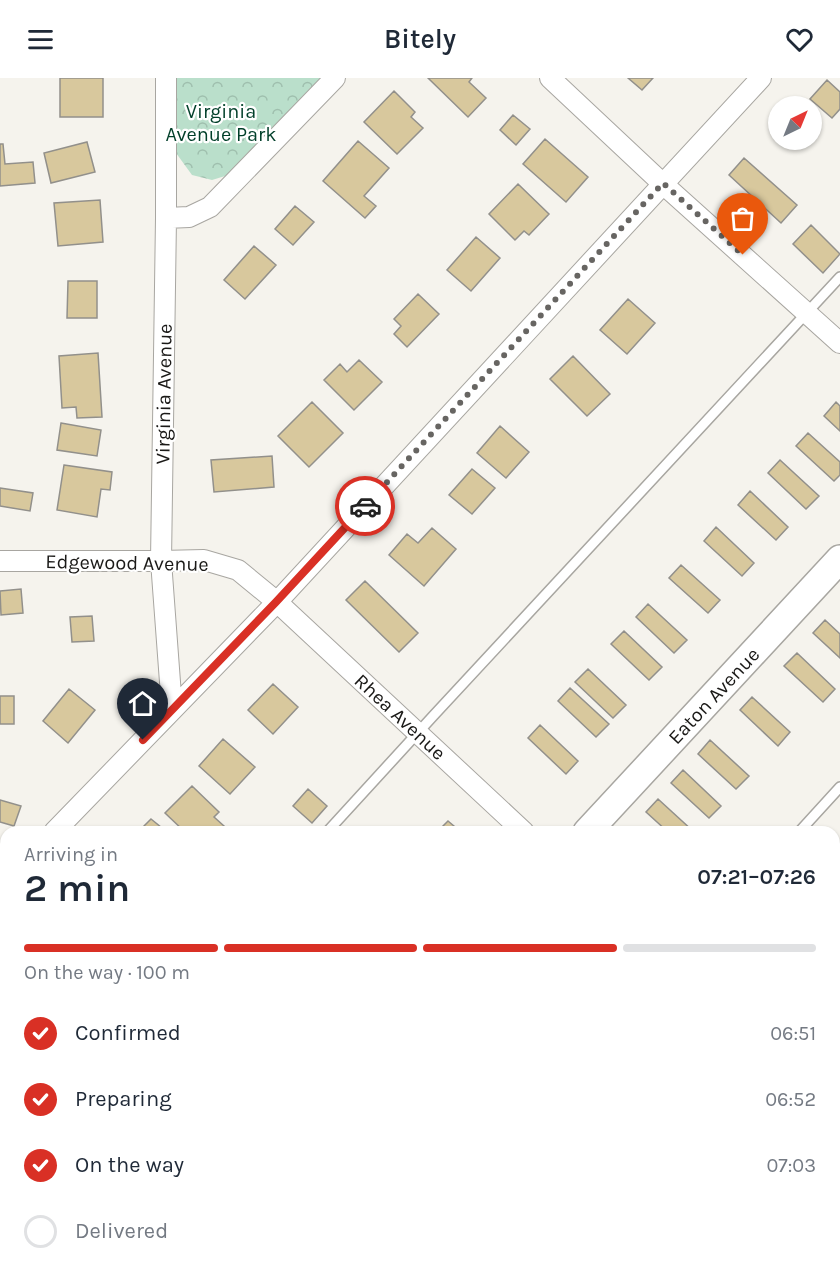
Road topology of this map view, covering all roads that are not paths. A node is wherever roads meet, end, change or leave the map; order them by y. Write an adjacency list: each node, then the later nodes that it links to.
1 (165, 78): 6 (street, Virginia Avenue)
2 (335, 78): 6 (street)
3 (550, 78): 5 (street)
4 (762, 78): 5 (street)
5 (663, 183): 8 (street); 13 (street)
6 (166, 218): 12 (street, Virginia Avenue)
7 (840, 277): 8 (lane)
8 (807, 312): 9 (street); 15 (lane)
9 (840, 342)
10 (840, 559): 20 (main road, Eaton Avenue)
11 (0, 561): 12 (street, Edgewood Avenue)
12 (161, 561): 13 (street, Edgewood Avenue); 14 (street, Virginia Avenue)
13 (276, 602): 14 (street); 15 (street, Rhea Avenue)
14 (172, 709): 17 (street)
15 (417, 734): 18 (lane); 19 (street, Rhea Avenue)
16 (840, 787): 21 (lane)
17 (60, 826)
18 (333, 826)
19 (517, 826)
20 (593, 826)
21 (804, 826)

